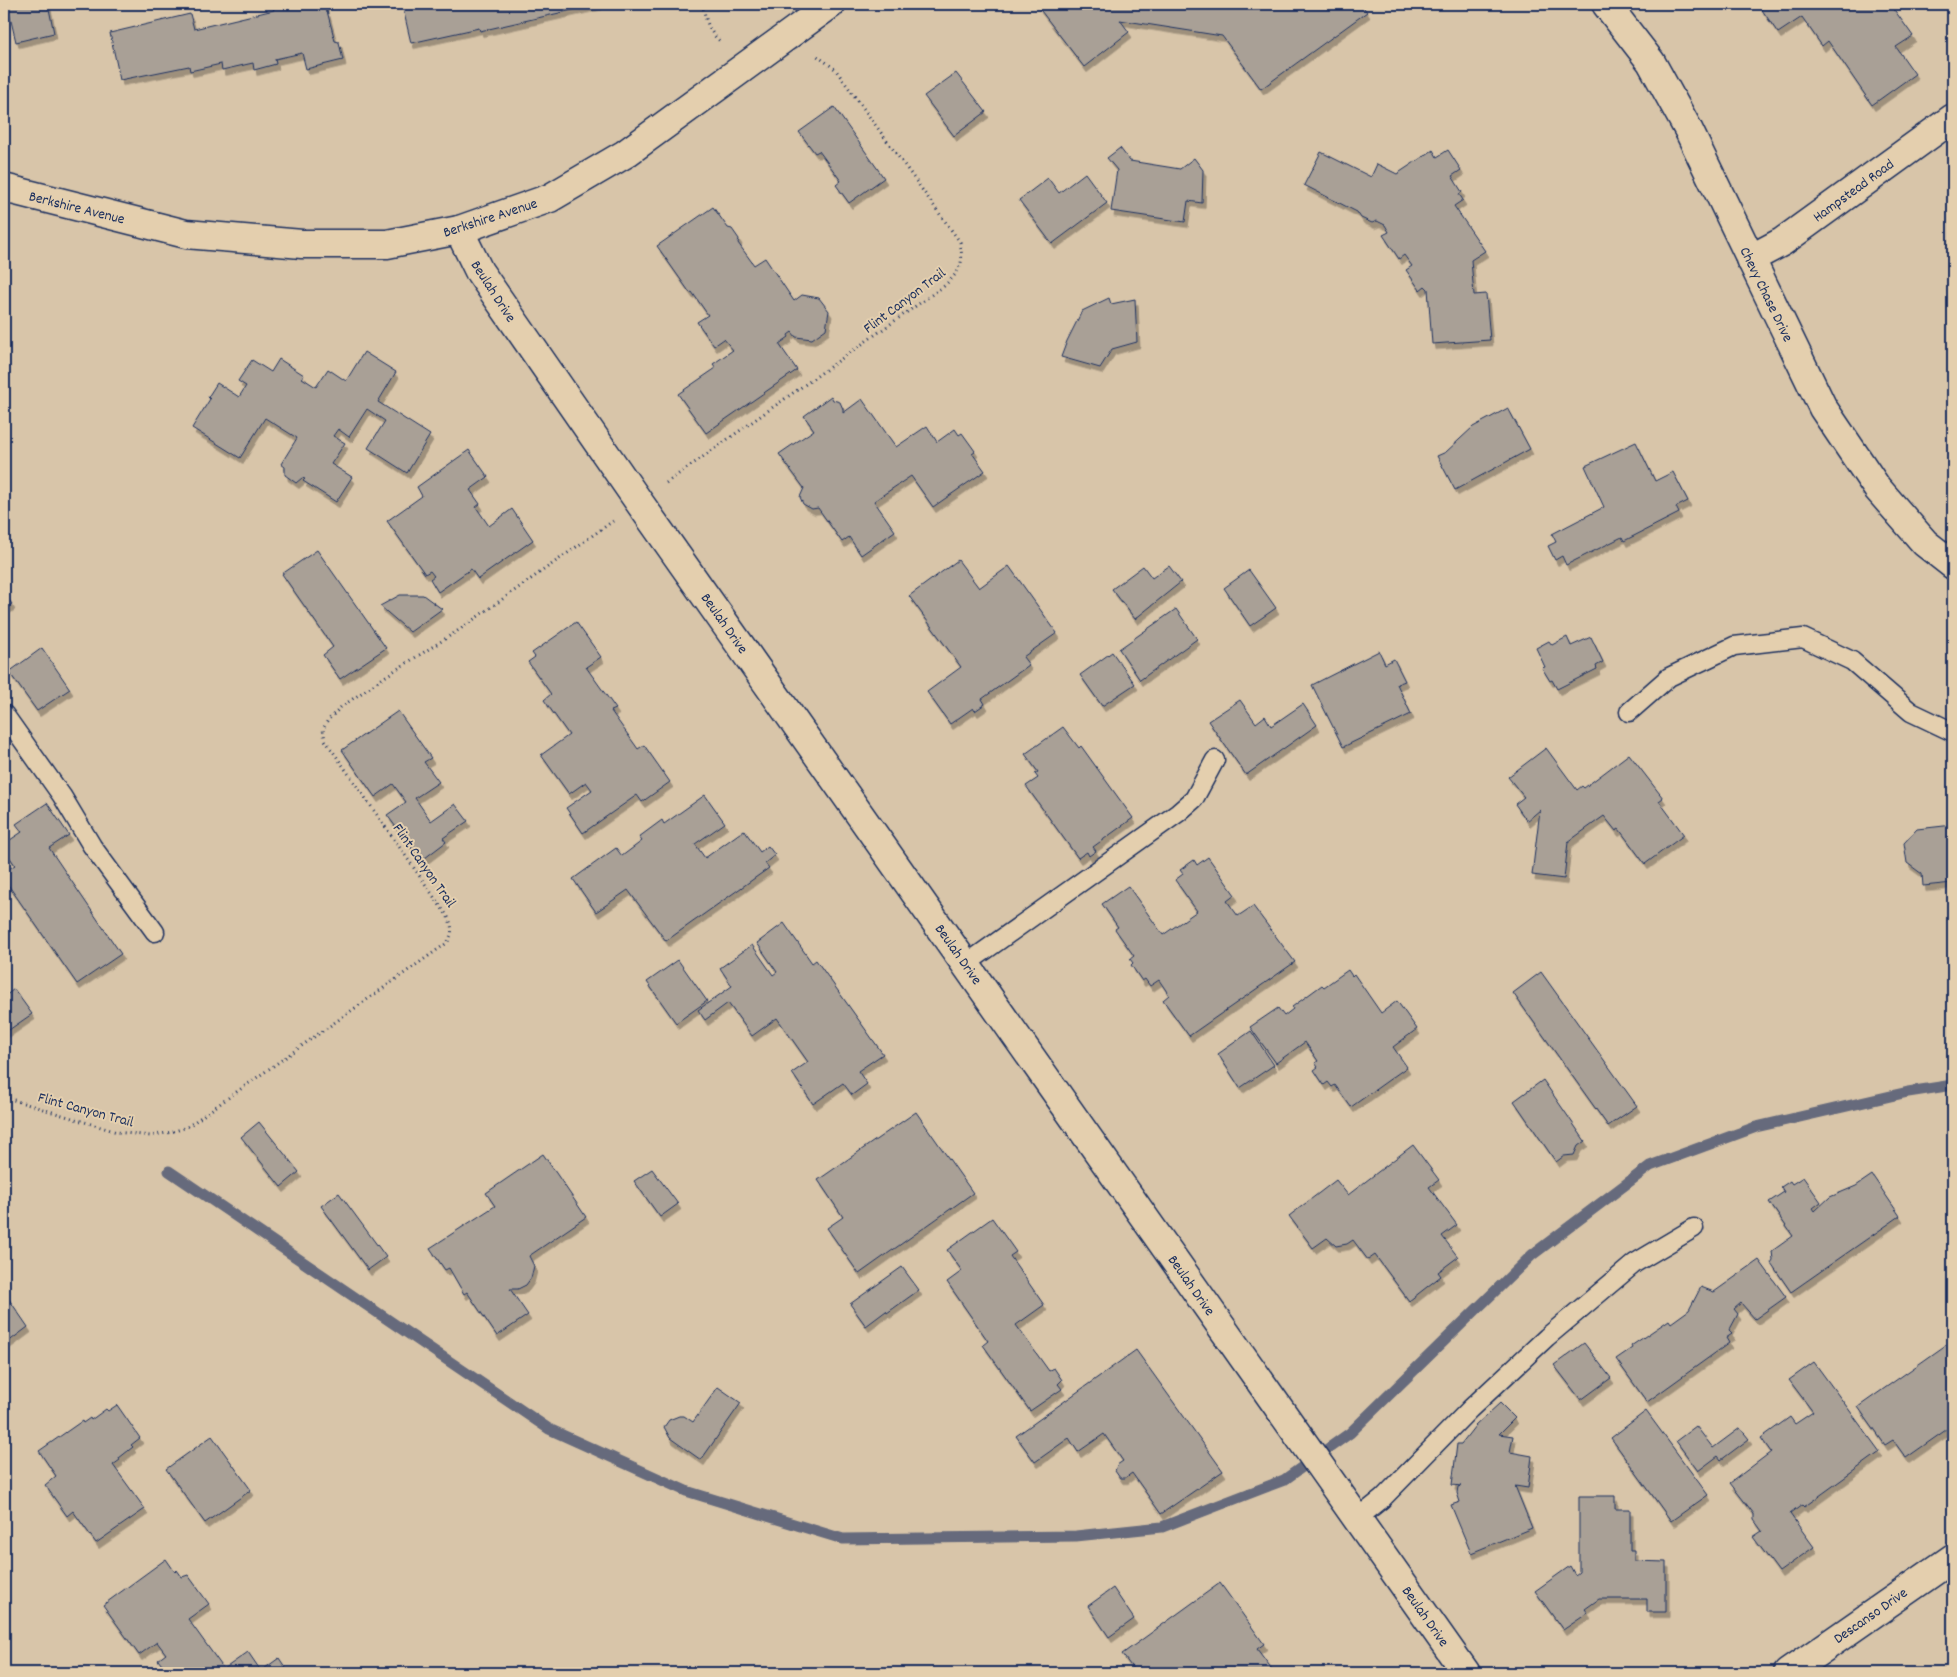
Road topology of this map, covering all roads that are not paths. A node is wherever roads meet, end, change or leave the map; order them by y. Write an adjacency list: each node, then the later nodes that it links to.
1 (831, 4): 5 (street, Berkshire Avenue)
2 (1606, 4): 6 (street, Chevy Chase Drive)
3 (1953, 118): 6 (street, Hampstead Road)
4 (4, 188): 5 (street, Berkshire Avenue)
5 (459, 230): 13 (street, Beulah Drive)
6 (1750, 259): 7 (street, Chevy Chase Drive)
7 (1953, 565)
8 (1629, 712): 10 (lane)
9 (4, 714): 12 (lane)
10 (1953, 732)
11 (1215, 760): 13 (lane)
12 (154, 932)
13 (966, 964): 15 (street, Beulah Drive)
14 (1694, 1228): 15 (lane)
15 (1357, 1519): 17 (street, Beulah Drive)
16 (1953, 1558): 18 (street, Descanso Drive)
17 (1466, 1673)
18 (1788, 1673)

